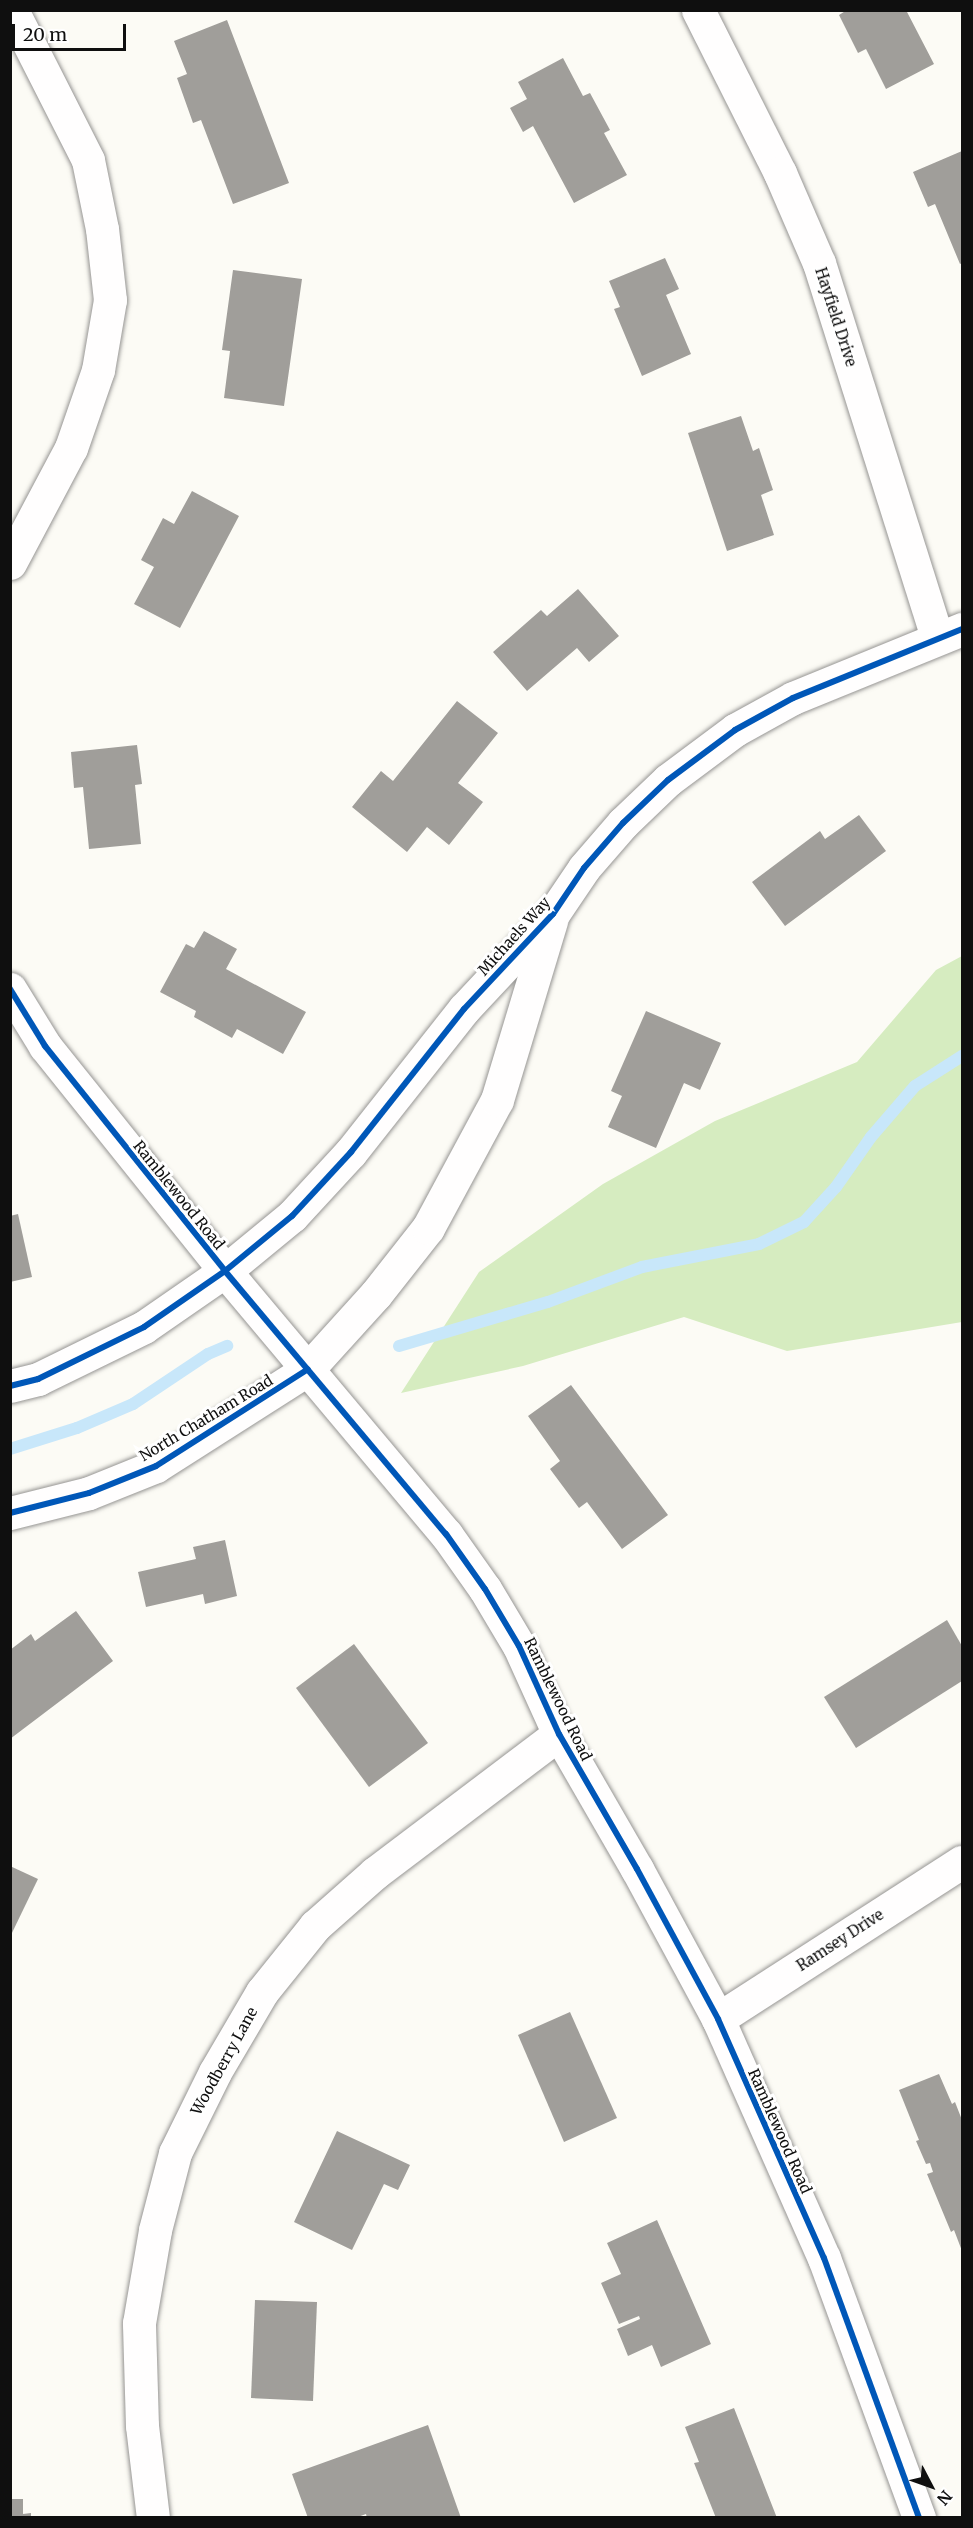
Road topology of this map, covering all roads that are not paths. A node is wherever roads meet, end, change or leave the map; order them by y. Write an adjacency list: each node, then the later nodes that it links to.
1 (12, 10): 3 (street)
2 (698, 10): 4 (street, Hayfield Drive)
3 (10, 563)
4 (950, 633): 5 (street, Michaels Way)
5 (553, 914): 7 (street, Michaels Way); 8 (street, Michaels Way)
6 (10, 989): 7 (street, Ramblewood Road)
7 (225, 1271): 8 (street, Ramblewood Road); 9 (street)
8 (308, 1369): 10 (street, North Chatham Road); 11 (street, Ramblewood Road)
9 (10, 1386)
10 (10, 1513)
11 (559, 1734): 13 (street, Ramblewood Road); 14 (street, Woodberry Lane)
12 (963, 1862): 13 (street, Ramsey Drive)
13 (717, 2019): 15 (street, Ramblewood Road)
14 (153, 2517)
15 (920, 2517)

